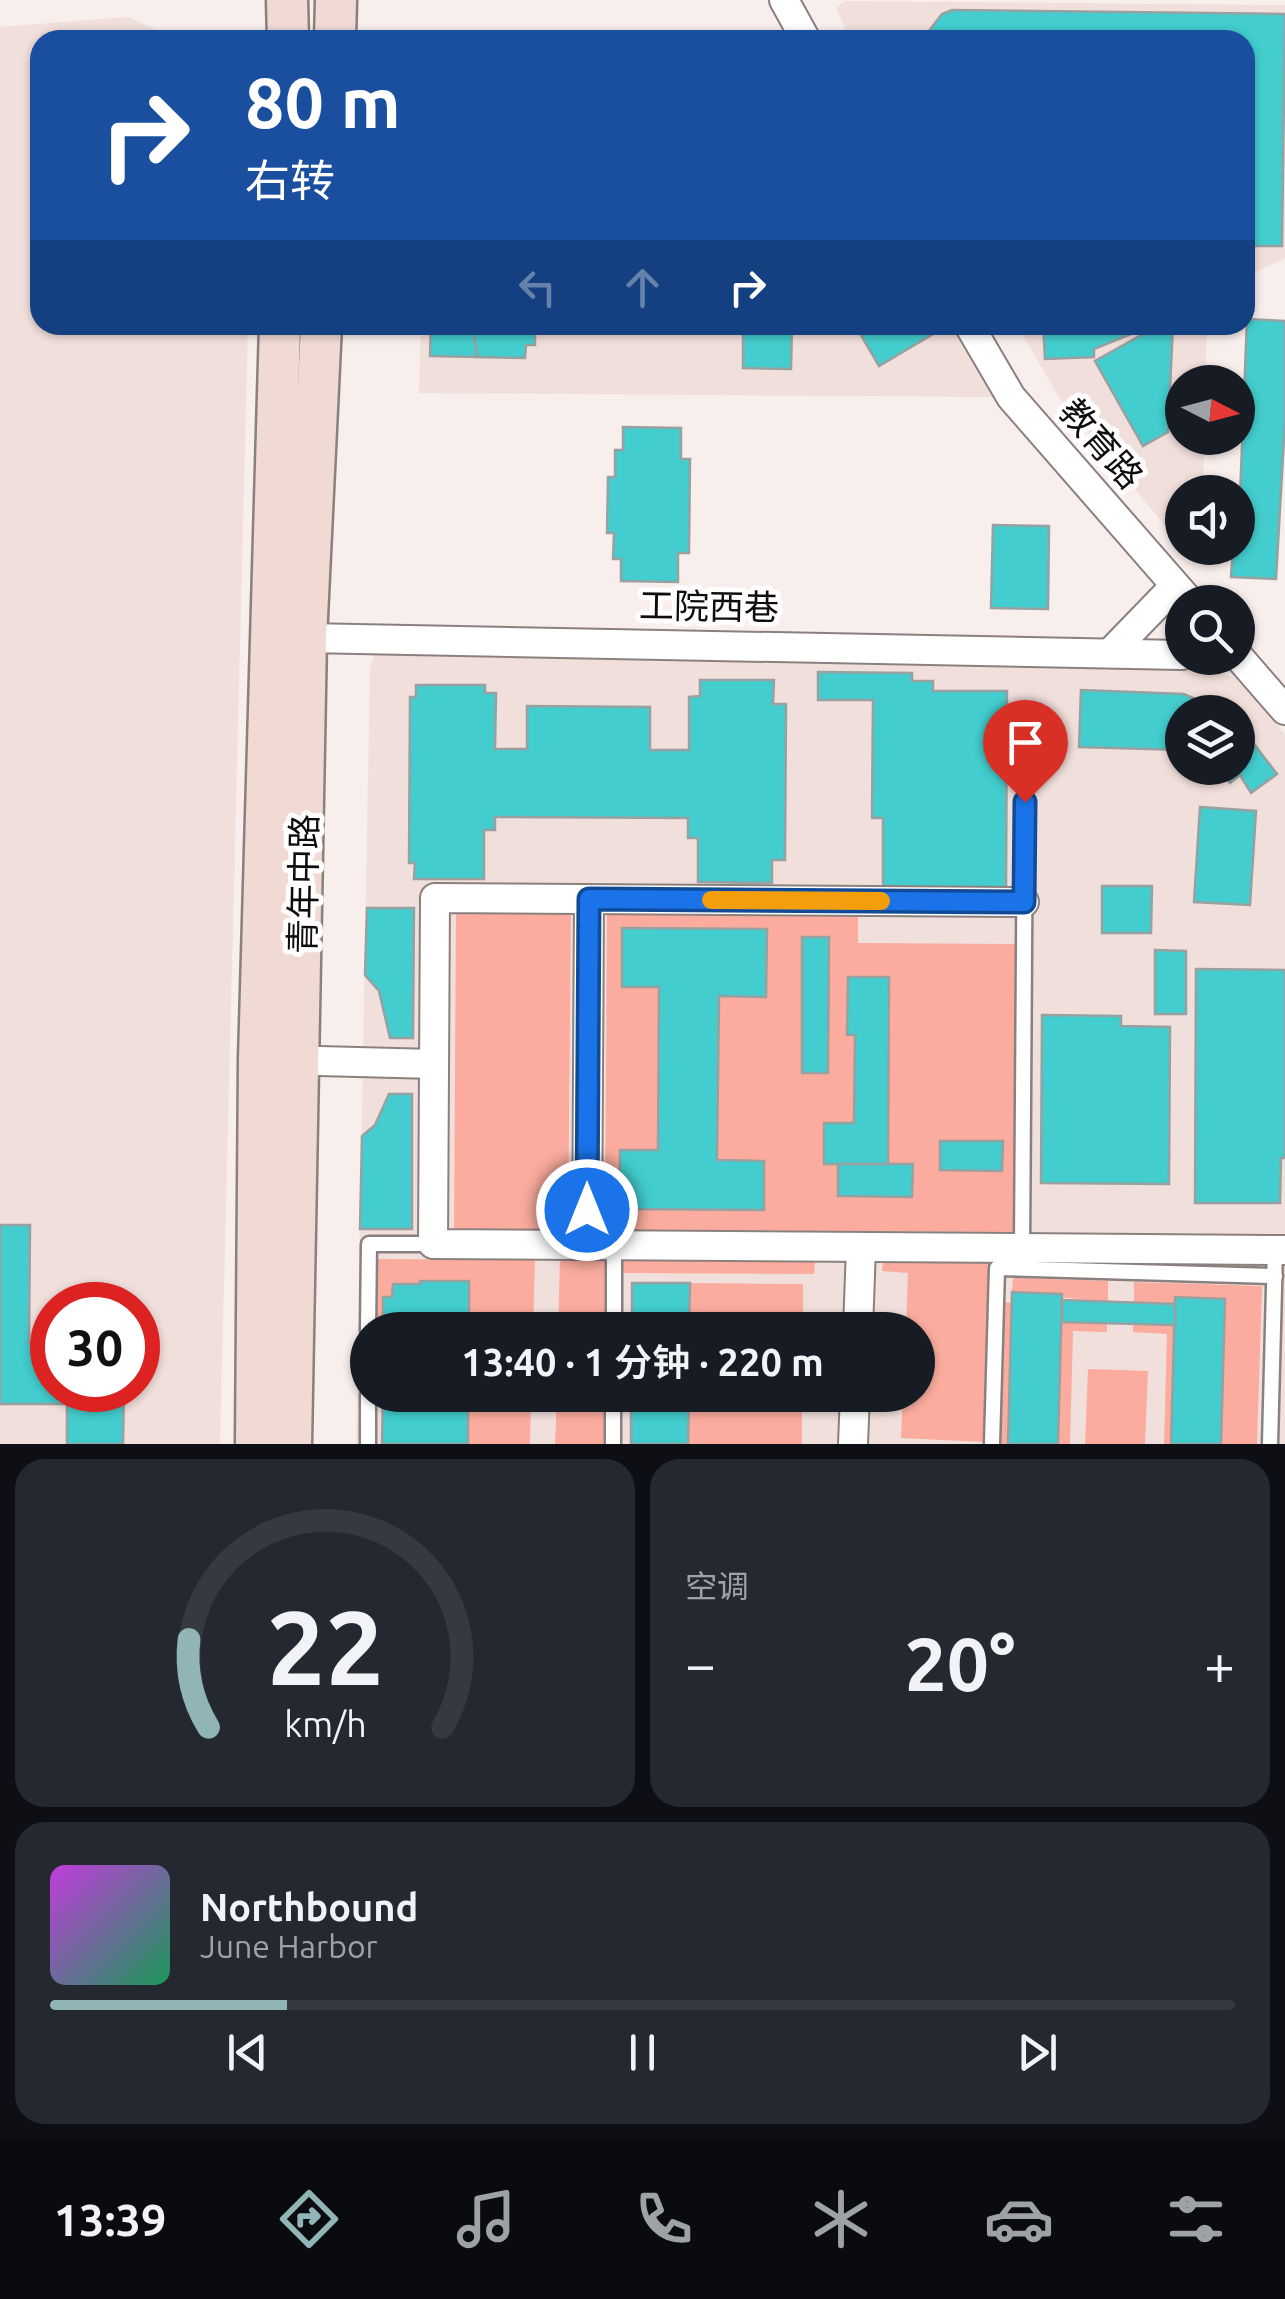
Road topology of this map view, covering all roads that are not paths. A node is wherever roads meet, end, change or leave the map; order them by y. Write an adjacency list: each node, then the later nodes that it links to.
1 (288, 0): 4 (main road)
2 (336, 0): 5 (main road)
3 (784, 0): 6 (street)
4 (288, 30)
5 (334, 30)
6 (800, 30)
7 (280, 335): 20 (main road, 青年中路)
8 (321, 335): 12 (main road, 青年中路)
9 (975, 335): 10 (street, 教育路)
10 (1175, 585)
11 (1165, 608): 13 (street)
12 (306, 638): 13 (street, 工院西巷); 21 (main road, 青年中路)
13 (1112, 651): 14 (street, 工院西巷)
14 (1165, 654)
15 (1254, 675): 16 (street)
16 (1285, 710)
17 (1025, 802): 19 (lane)
18 (589, 899): 19 (street); 22 (street); 24 (street)
19 (1024, 902): 26 (lane)
20 (259, 1060): 21 (street); 35 (main road, 青年中路)
21 (301, 1060): 22 (street); 36 (main road, 青年中路)
22 (434, 1064): 23 (street)
23 (433, 1244): 24 (street); 29 (lane)
24 (601, 1245): 25 (street); 30 (lane)
25 (861, 1247): 26 (street); 31 (street)
26 (1022, 1248): 27 (street)
27 (1278, 1258): 28 (lane); 40 (lane)
28 (1280, 1297): 41 (lane)
29 (368, 1312)
30 (611, 1312)
31 (859, 1312)
32 (368, 1412): 37 (lane)
33 (613, 1412): 38 (lane)
34 (854, 1412): 39 (street)
35 (256, 1444)
36 (291, 1444)
37 (368, 1444)
38 (613, 1444)
39 (853, 1444)
40 (992, 1444)
41 (1270, 1444)

